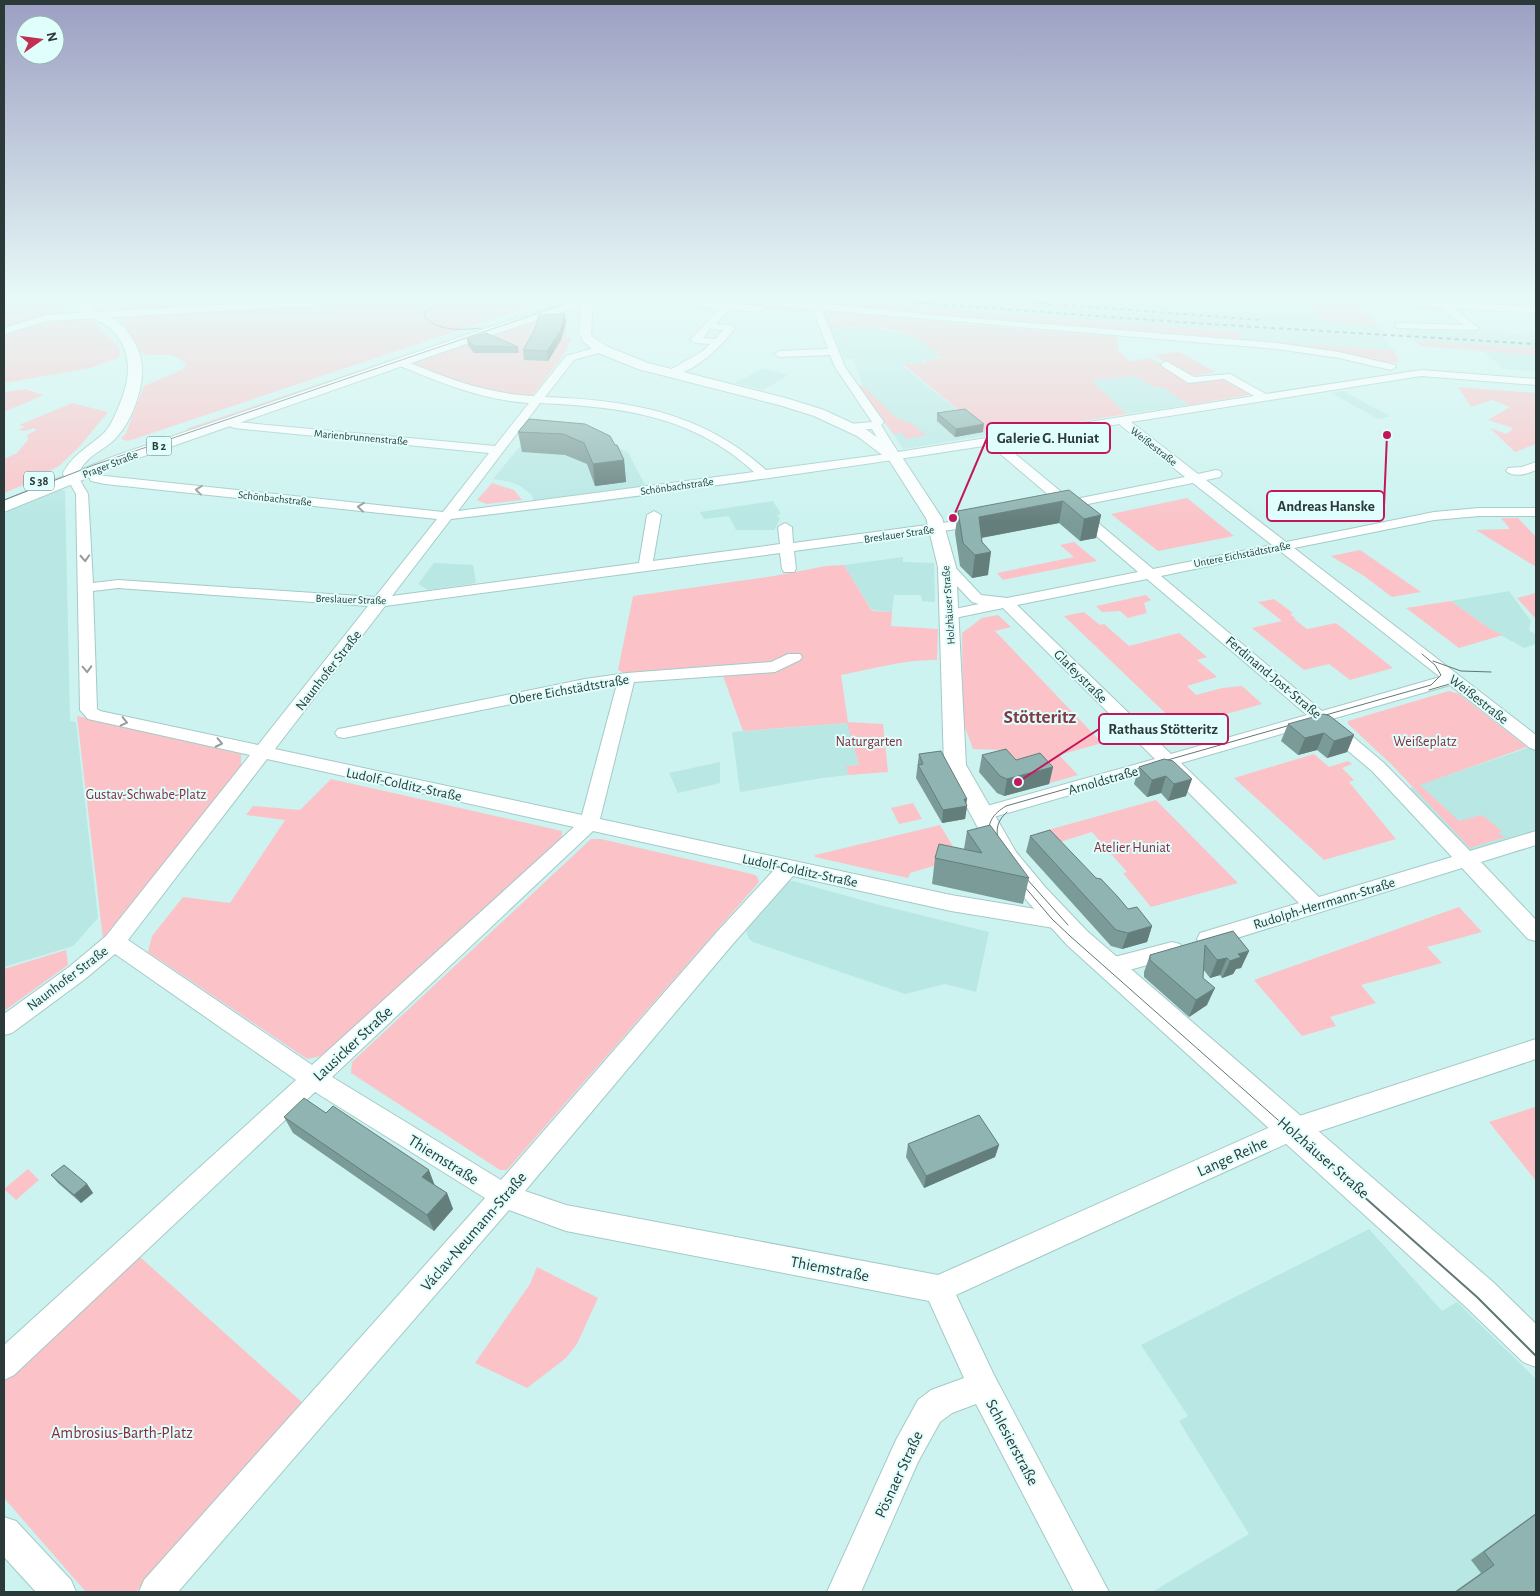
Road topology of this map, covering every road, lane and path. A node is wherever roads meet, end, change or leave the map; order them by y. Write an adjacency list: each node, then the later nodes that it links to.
1 (135, 374): 18 (main road)
2 (349, 374): 20 (main road, Prager Straße / B 2)
3 (363, 374): 15 (main road, Prager Straße / B 2)
4 (430, 374): 13 (street)
5 (557, 374): 13 (street, Naunhofer Straße)
6 (678, 374): 17 (main road, Holzhäuser Straße)
7 (846, 374): 16 (street)
8 (1182, 374): 12 (street)
9 (1412, 374): 12 (street, Schönbachstraße)
10 (1440, 374): 11 (street, Schönbachstraße)
11 (1536, 382)
12 (1265, 398): 14 (street, Schönbachstraße)
13 (538, 399): 21 (street, Naunhofer Straße); 28 (street)
14 (1122, 421): 19 (street, Schönbachstraße); 29 (street, Weißestraße)
15 (226, 422): 21 (street, Marienbrunnenstraße); 23 (main road, Prager Straße / B 2)
16 (874, 425): 17 (street); 22 (street)
17 (850, 427): 22 (main road, Holzhäuser Straße)
18 (109, 436): 20 (main road, B 2); 23 (main road); 26 (main road)
19 (994, 441): 22 (street, Schönbachstraße); 32 (street, Ferdinand-Jost-Straße)
20 (139, 444): 23 (main road, Prager Straße)
21 (497, 450): 37 (street, Naunhofer Straße)
22 (894, 456): 28 (street, Schönbachstraße); 40 (main road, Holzhäuser Straße)
23 (95, 464): 26 (main road, Prager Straße / B 2); 37 (street, Schönbachstraße, one-way to 23)
24 (1536, 466): 25 (street)
25 (1512, 471)
26 (73, 472): 31 (main road, Prager Straße / S 38); 33 (main road, Prager Straße / S 38); 47 (street, Ludolf-Colditz-Straße, one-way to 47)
27 (1216, 474): 29 (street)
28 (768, 477): 37 (street, Schönbachstraße)
29 (1197, 478): 30 (street, Weißestraße); 32 (street)
30 (1210, 489): 41 (street)
31 (4, 495)
32 (1069, 504): 34 (street); 46 (street, Ferdinand-Jost-Straße)
33 (4, 507)
34 (1047, 509)
35 (1536, 512): 41 (street, Untere Eichstädtstraße)
36 (654, 515): 43 (street)
37 (446, 516): 48 (street, Naunhofer Straße)
38 (993, 520): 40 (street, Breslauer Straße)
39 (785, 527): 42 (street)
40 (936, 529): 42 (street, Breslauer Straße); 44 (main road, Holzhäuser Straße)
41 (1284, 546): 46 (street, Untere Eichstädtstraße); 53 (street, Weißestraße)
42 (788, 549): 43 (street, Breslauer Straße); 45 (street)
43 (644, 567): 48 (street, Breslauer Straße)
44 (947, 567): 49 (street); 50 (main road, Holzhäuser Straße)
45 (789, 569)
46 (1151, 572): 49 (street, Untere Eichstädtstraße); 54 (street, Ferdinand-Jost-Straße)
47 (86, 588): 48 (street, Breslauer Straße); 57 (street, Ludolf-Colditz-Straße, one-way to 57)
48 (381, 602): 57 (street, Naunhofer Straße)
49 (1006, 602): 50 (street, Untere Eichstädtstraße); 58 (street, Glafeystraße)
50 (950, 614): 59 (main road, Holzhäuser Straße)
51 (794, 657): 52 (street, Obere Eichstädtstraße)
52 (627, 678): 55 (street, Obere Eichstädtstraße); 60 (street)
53 (1453, 679): 54 (street, Arnoldstraße); 56 (street, Weißestraße)
54 (1322, 718): 58 (street, Arnoldstraße); 62 (street, Ferdinand-Jost-Straße)
55 (344, 733)
56 (1536, 744)
57 (263, 753): 60 (street, Ludolf-Colditz-Straße); 67 (street, Naunhofer Straße)
58 (1168, 762): 59 (street, Arnoldstraße); 64 (street, Glafeystraße)
59 (988, 823): 65 (main road, Holzhäuser Straße); 68 (main road, Holzhäuser Straße)
60 (590, 824): 63 (street, Ludolf-Colditz-Straße); 71 (street, Lausicker Straße)
61 (1536, 838): 62 (street, Rudolph-Herrmann-Straße)
62 (1465, 860): 64 (street, Rudolph-Herrmann-Straße); 66 (street, Ferdinand-Jost-Straße)
63 (788, 868): 65 (street, Ludolf-Colditz-Straße); 73 (street, Václav-Neumann-Straße)
64 (1314, 906): 68 (street, Rudolph-Herrmann-Straße)
65 (1068, 929): 68 (main road, Holzhäuser Straße)
66 (1536, 933)
67 (114, 942): 69 (street, Naunhofer Straße); 71 (street, Thiemstraße)
68 (1111, 966): 72 (main road, Holzhäuser Straße)
69 (4, 1026)
70 (1535, 1052): 72 (street, Lange Reihe)
71 (314, 1079): 73 (street, Thiemstraße); 76 (street, Lausicker Straße)
72 (1292, 1129): 74 (street, Lange Reihe); 75 (main road, Holzhäuser Straße)
73 (504, 1196): 74 (street, Thiemstraße); 80 (street, Václav-Neumann-Straße)
74 (938, 1289): 77 (street, Schlesierstraße)
75 (1536, 1349)
76 (4, 1364)
77 (983, 1386): 81 (street, Pösnaer Straße); 82 (street, Schlesierstraße)
78 (4, 1533): 79 (street)
79 (59, 1592)
80 (156, 1592)
81 (844, 1592)
82 (1092, 1592)

